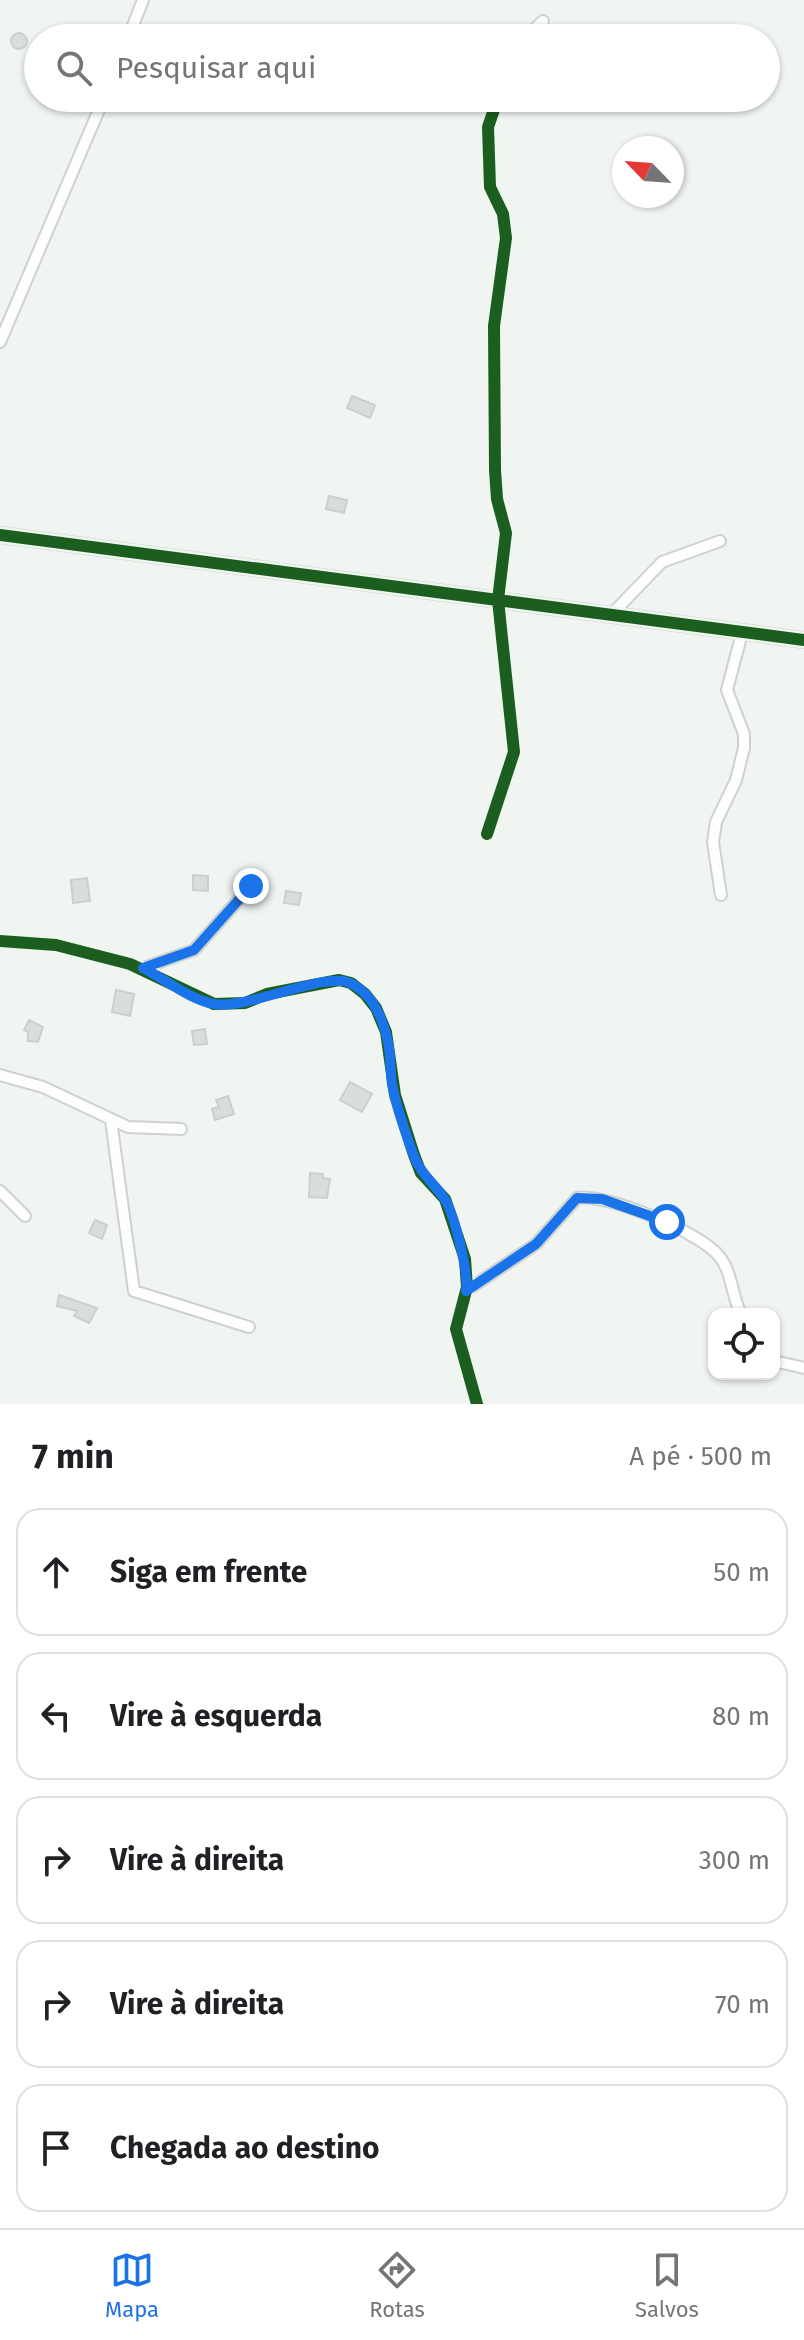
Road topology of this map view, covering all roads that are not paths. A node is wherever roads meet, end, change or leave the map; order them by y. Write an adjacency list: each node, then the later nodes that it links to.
1 (143, 0): 3 (street)
2 (543, 21): 4 (street)
3 (134, 24)
4 (540, 24)
5 (98, 112): 7 (street)
6 (493, 112): 10 (street)
7 (0, 342)
8 (0, 535): 10 (street)
9 (720, 541): 11 (street)
10 (498, 600): 11 (street); 14 (street)
11 (611, 615): 12 (street)
12 (742, 633): 13 (street); 16 (street)
13 (804, 640)
14 (487, 834)
15 (251, 886): 18 (street)
16 (721, 895)
17 (0, 941): 18 (street)
18 (143, 968): 24 (street)
19 (0, 1075): 20 (street)
20 (111, 1120): 21 (street); 26 (street)
21 (181, 1129)
22 (0, 1191): 23 (street)
23 (25, 1216)
24 (466, 1291): 25 (street); 29 (street)
25 (739, 1308)
26 (249, 1327)
27 (780, 1362): 28 (street)
28 (804, 1368)
29 (477, 1404)

